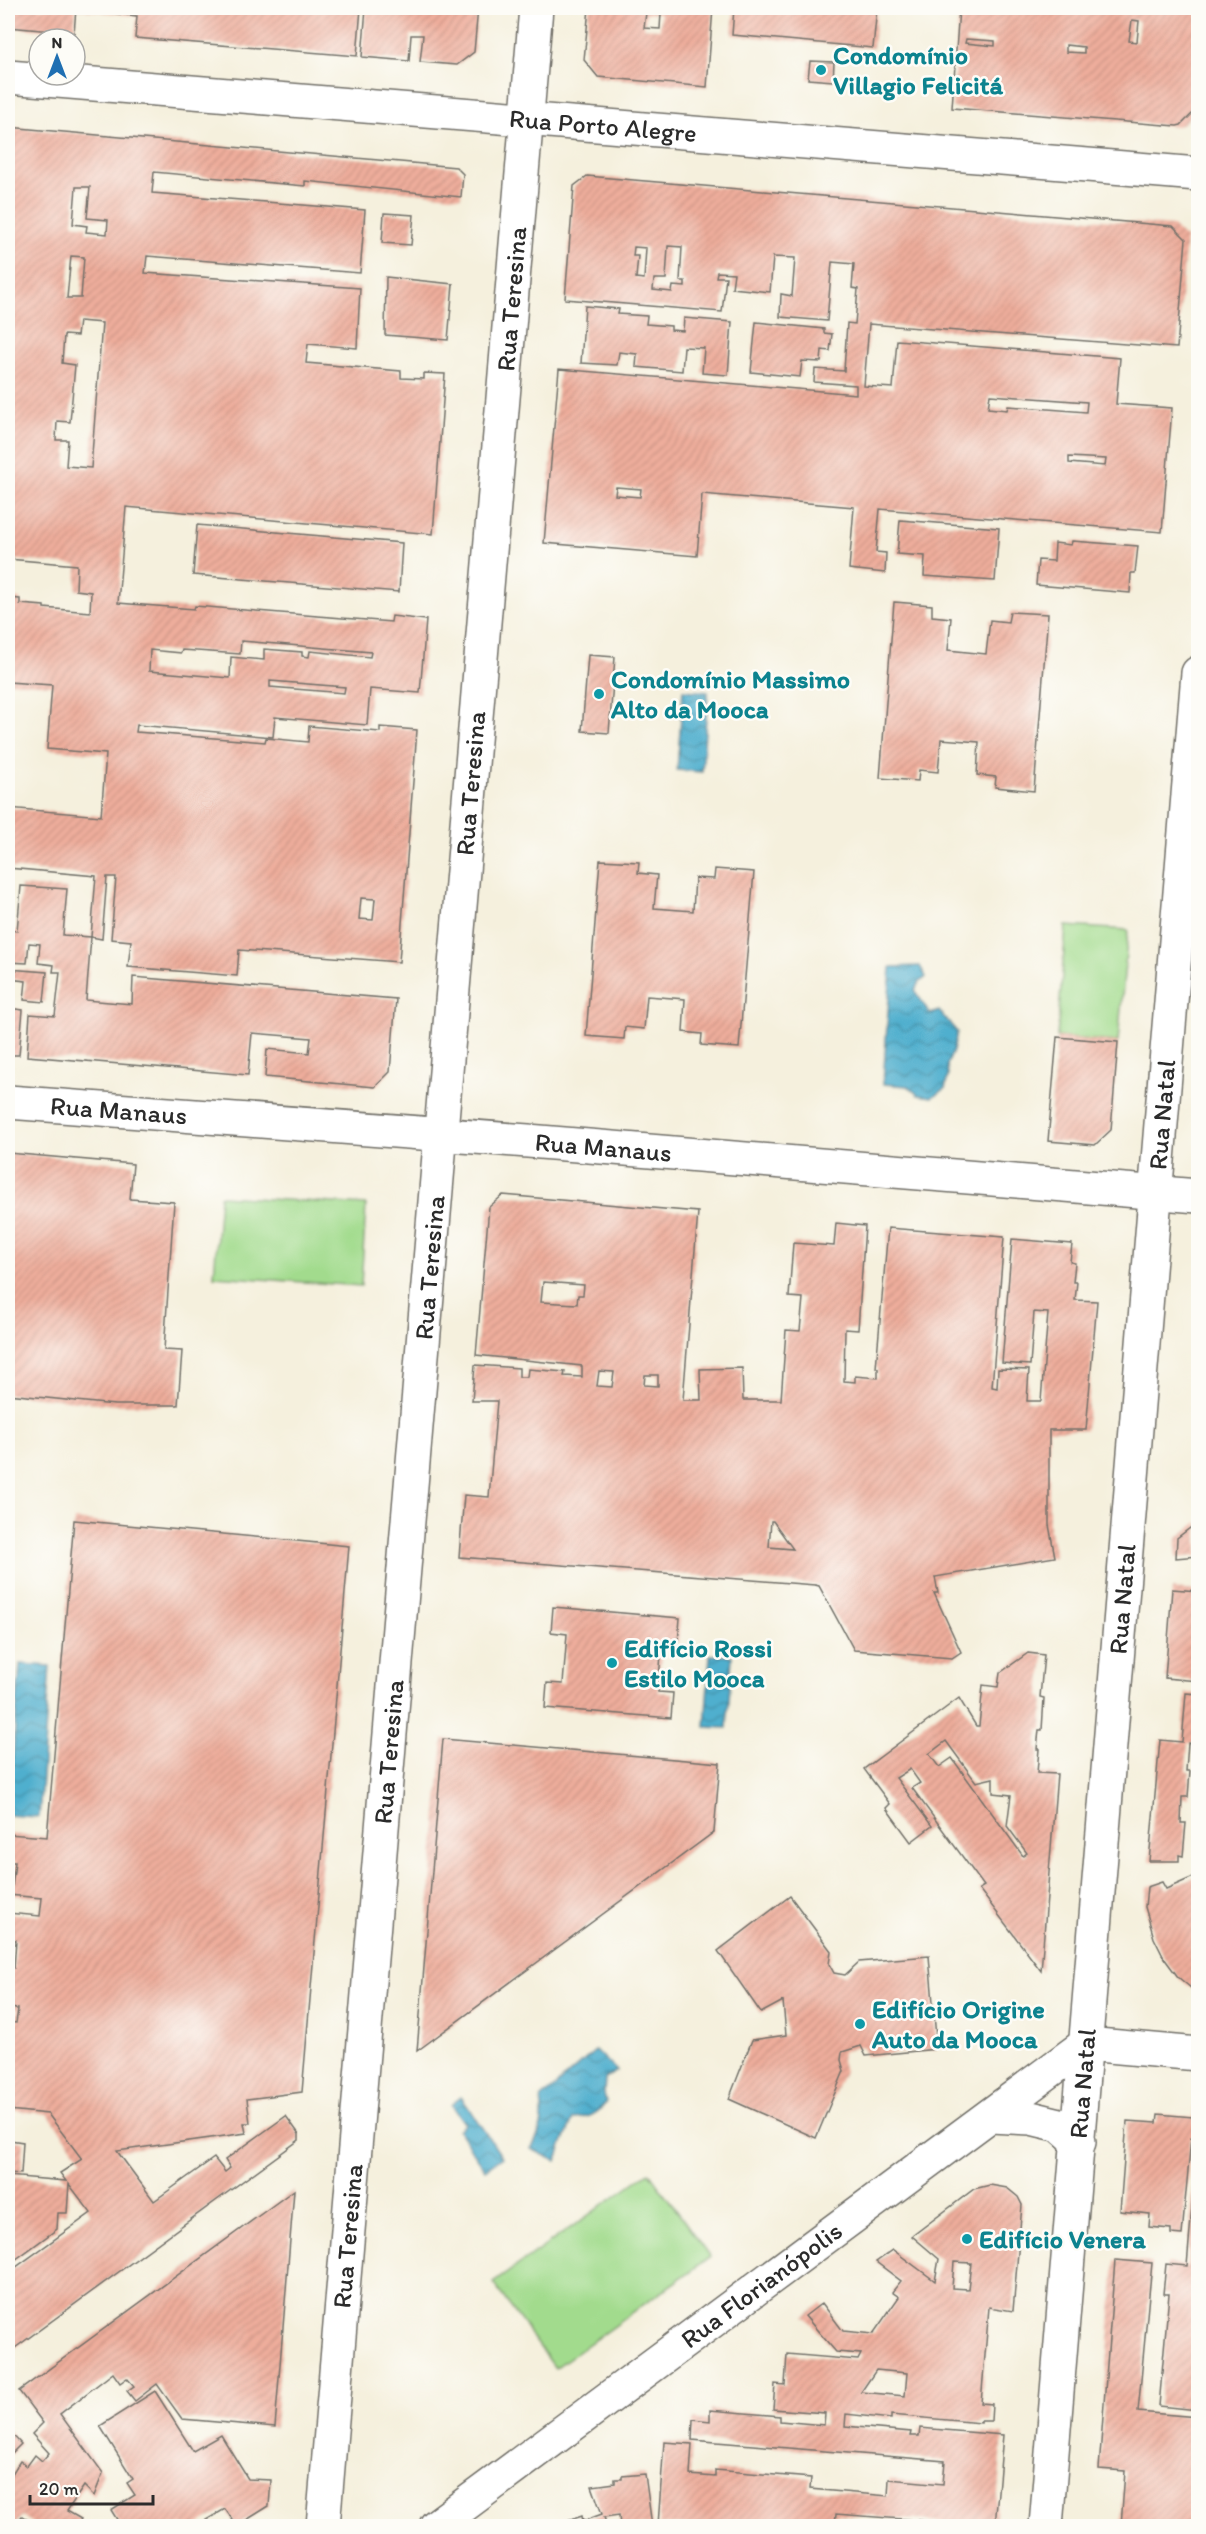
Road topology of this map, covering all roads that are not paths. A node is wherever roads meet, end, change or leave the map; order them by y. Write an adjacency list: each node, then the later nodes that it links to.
1 (536, 8): 3 (street, Rua Teresina)
2 (8, 77): 3 (street, Rua Porto Alegre)
3 (527, 118): 4 (street, Rua Porto Alegre); 7 (street, Rua Teresina)
4 (1198, 174)
5 (1198, 673): 8 (street, Rua Natal)
6 (8, 1102): 7 (street, Rua Manaus)
7 (442, 1134): 8 (street, Rua Manaus); 14 (street, Rua Teresina)
8 (1155, 1192): 9 (street, Rua Manaus); 10 (street, Rua Natal)
9 (1198, 1196)
10 (1086, 2044): 11 (street); 12 (street, Rua Florianópolis); 13 (street, Rua Natal)
11 (1198, 2054)
12 (990, 2116): 13 (street); 15 (street, Rua Florianópolis)
13 (1079, 2142): 16 (street, Rua Natal)
14 (323, 2526)
15 (436, 2526)
16 (1046, 2526)

